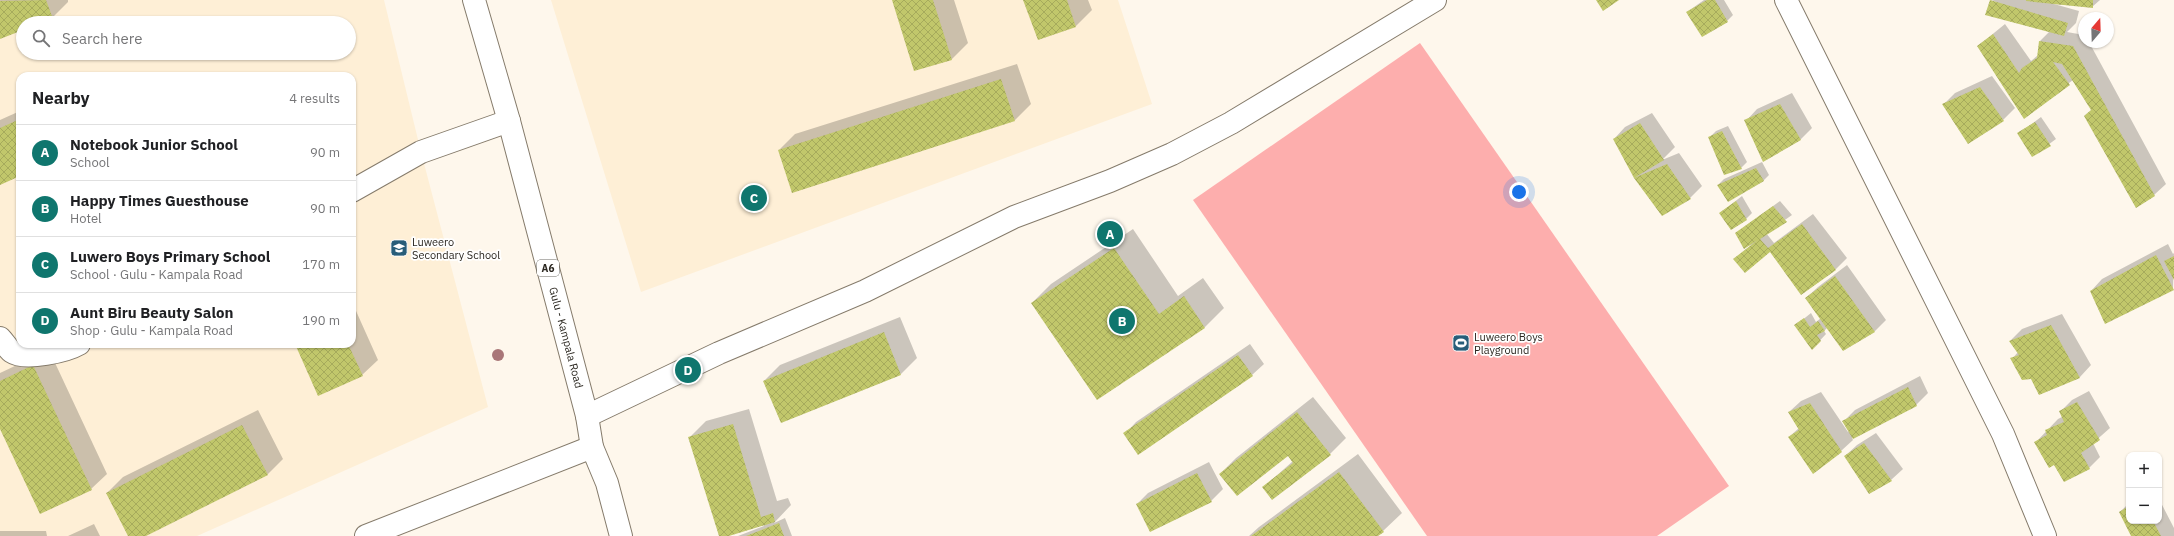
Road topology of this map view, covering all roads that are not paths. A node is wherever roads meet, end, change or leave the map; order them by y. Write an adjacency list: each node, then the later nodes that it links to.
1 (474, 0): 4 (street, Gulu - Kampala Road / A6)
2 (1436, 0): 8 (street)
3 (1786, 0): 12 (street)
4 (509, 121): 5 (street); 8 (street, Gulu - Kampala Road / A6)
5 (356, 189)
6 (0, 338): 7 (street)
7 (71, 348)
8 (587, 416): 9 (street, Gulu - Kampala Road / A6)
9 (592, 447): 10 (street); 11 (street, Gulu - Kampala Road / A6)
10 (366, 536)
11 (621, 536)
12 (2045, 536)

